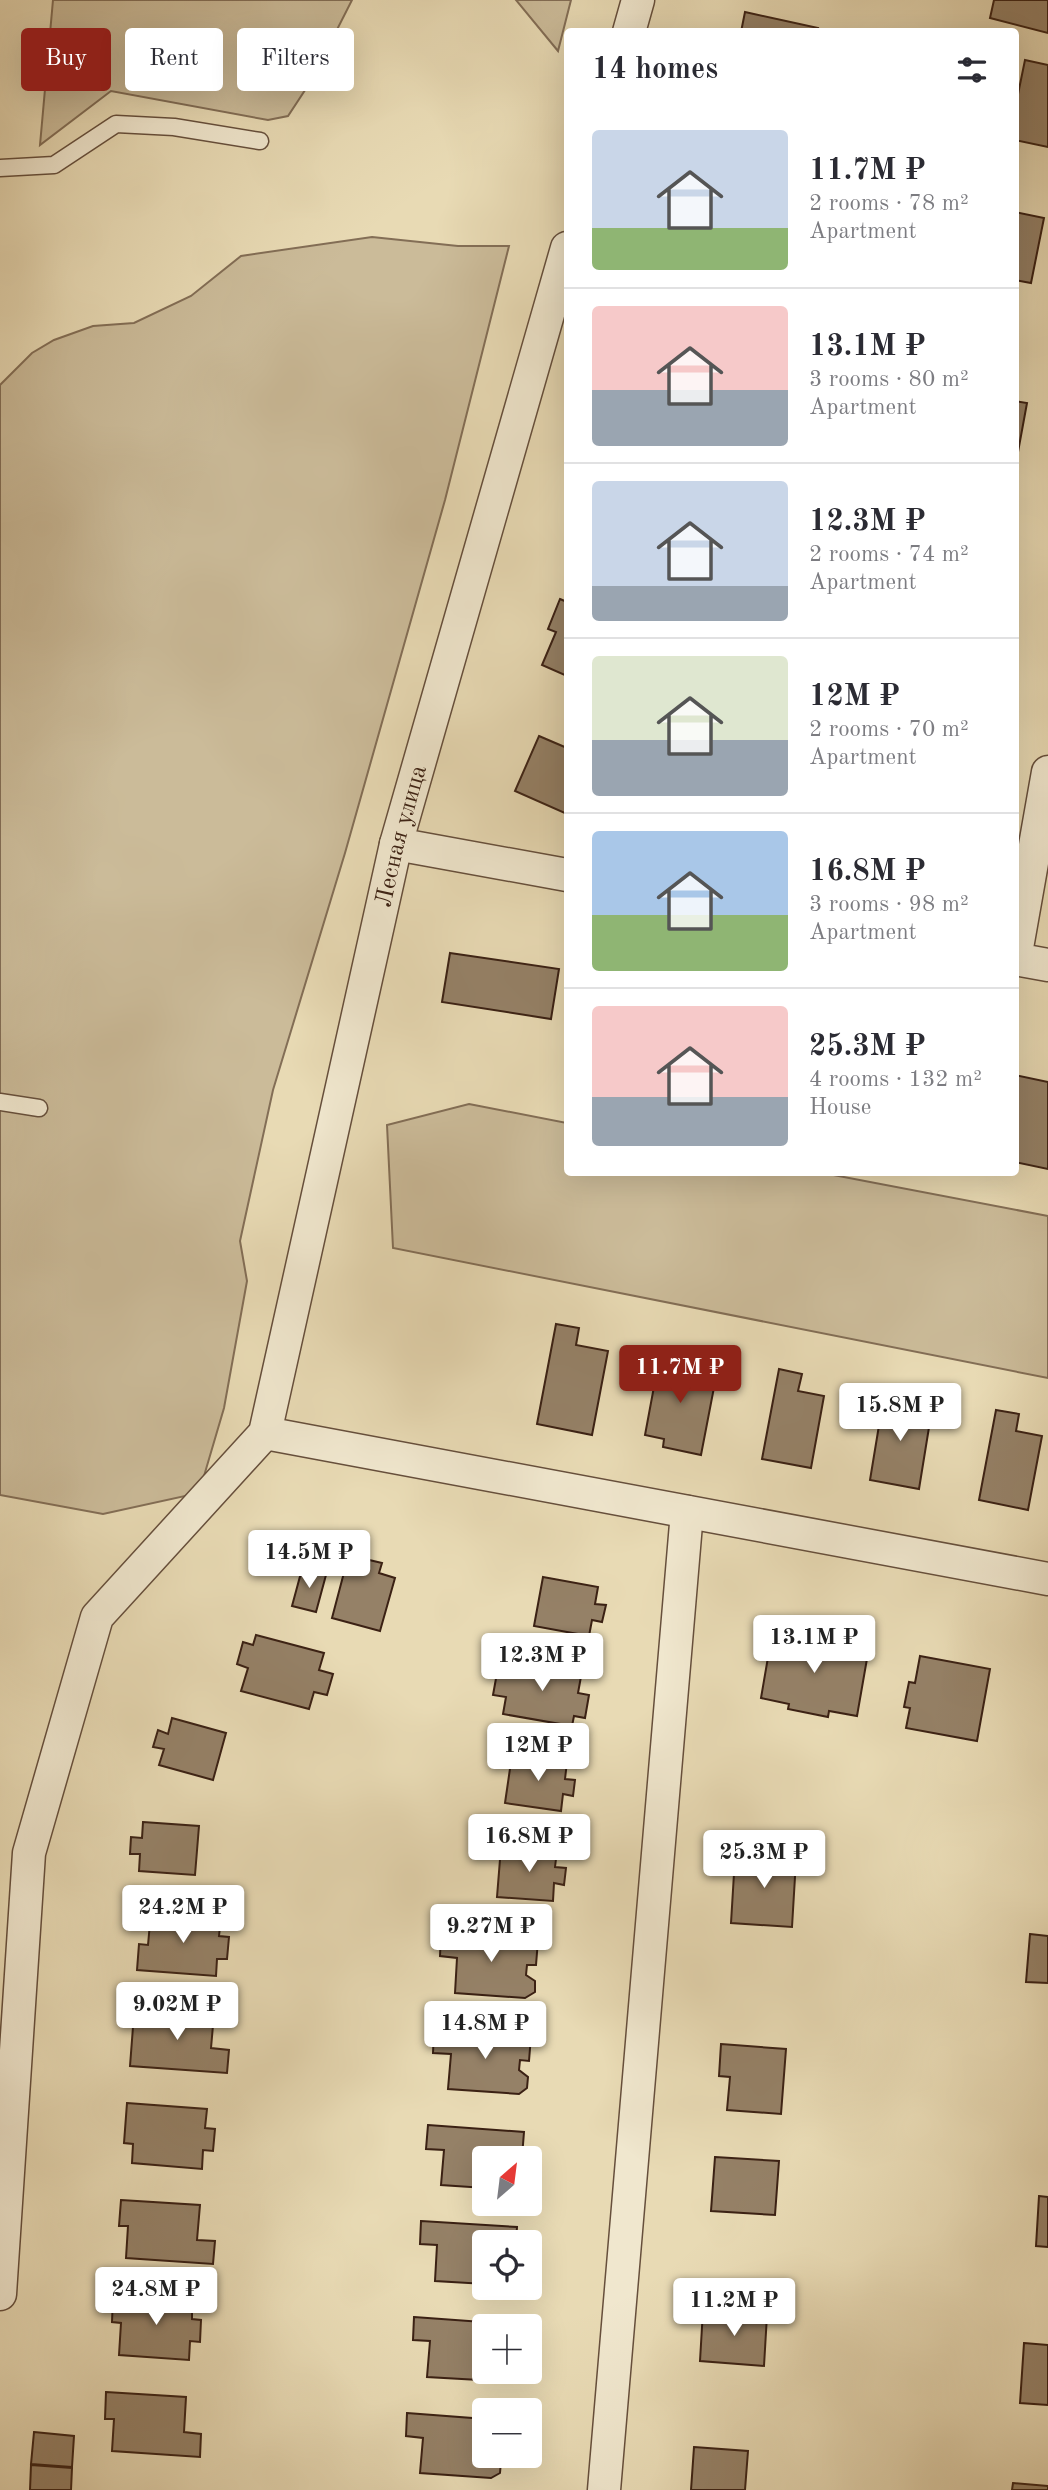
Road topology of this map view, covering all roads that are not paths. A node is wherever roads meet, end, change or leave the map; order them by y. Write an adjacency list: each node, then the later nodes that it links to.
1 (638, 0): 2 (street)
2 (630, 28)
3 (260, 141): 4 (lane)
4 (0, 168)
5 (564, 258): 7 (street, Лесная улица)
6 (1048, 772): 9 (street)
7 (396, 844): 8 (street); 14 (street, Лесная улица)
8 (564, 875)
9 (1019, 936)
10 (1019, 960): 11 (street)
11 (1048, 965)
12 (0, 1102): 13 (lane)
13 (39, 1108)
14 (265, 1433): 15 (street); 17 (street)
15 (687, 1512): 16 (street); 18 (street)
16 (1048, 1579)
17 (0, 2294)
18 (604, 2490)

